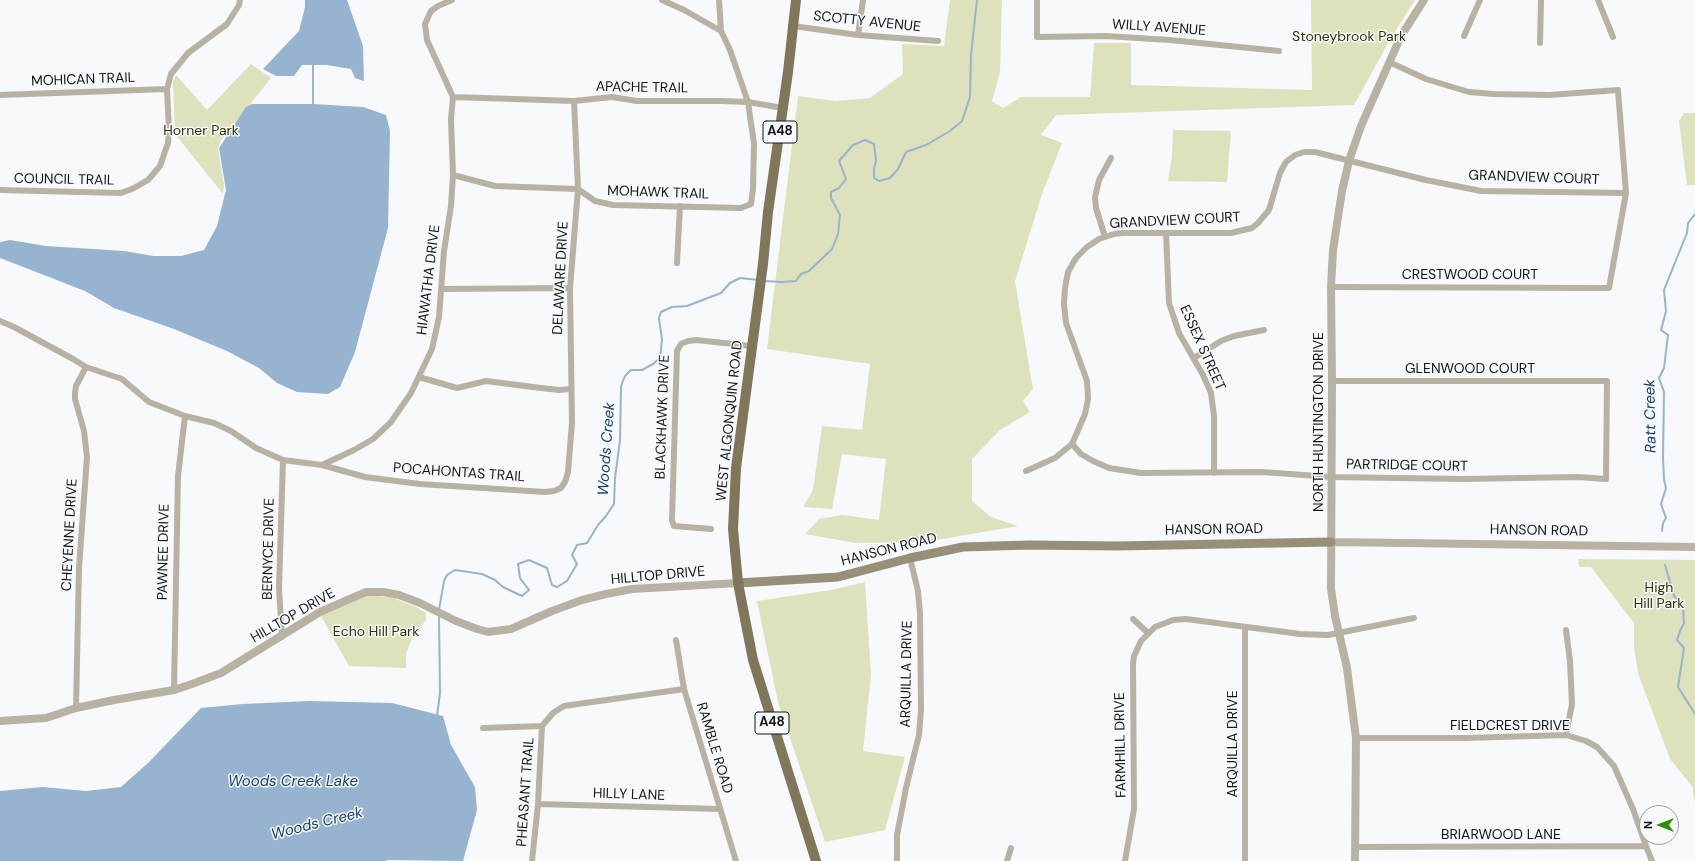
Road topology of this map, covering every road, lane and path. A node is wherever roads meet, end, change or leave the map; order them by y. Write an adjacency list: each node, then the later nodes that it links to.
1 (240, 0): 21 (street, COUNCIL TRAIL)
2 (452, 0): 23 (street)
3 (662, 0): 13 (street)
4 (719, 0): 13 (street)
5 (796, 0): 12 (main road, WEST ALGONQUIN ROAD / A48)
6 (863, 0): 14 (street)
7 (1037, 0): 19 (street, WILLY AVENUE)
8 (1424, 0): 20 (street, NORTH HUNTINGTON DRIVE)
9 (1480, 0): 15 (street)
10 (1541, 0): 18 (street)
11 (1598, 0): 16 (street)
12 (793, 26): 14 (street, SCOTTY AVENUE); 26 (main road, WEST ALGONQUIN ROAD / A48)
13 (721, 31): 25 (street)
14 (858, 34): 17 (street, SCOTTY AVENUE)
15 (1464, 36)
16 (1613, 37)
17 (938, 41)
18 (1540, 43)
19 (1279, 52)
20 (1389, 62): 28 (street, NORTH HUNTINGTON DRIVE); 32 (street)
21 (167, 89): 22 (street, MOHICAN TRAIL); 31 (street, COUNCIL TRAIL)
22 (0, 95)
23 (453, 97): 24 (street, APACHE TRAIL); 29 (street, HIAWATHA DRIVE)
24 (574, 101): 25 (street, APACHE TRAIL); 30 (street, DELAWARE DRIVE)
25 (748, 102): 26 (street, APACHE TRAIL); 33 (street, MOHAWK TRAIL)
26 (783, 108): 42 (main road, WEST ALGONQUIN ROAD / A48)
27 (1111, 158): 35 (street)
28 (1349, 161): 32 (street, GRANDVIEW COURT); 34 (street, GRANDVIEW COURT); 37 (street, NORTH HUNTINGTON DRIVE)
29 (453, 175): 30 (street); 39 (street, HIAWATHA DRIVE)
30 (578, 189): 33 (street, MOHAWK TRAIL); 38 (street, DELAWARE DRIVE)
31 (0, 190)
32 (1626, 193): 37 (street, CRESTWOOD COURT)
33 (680, 206): 36 (street)
34 (1166, 233): 35 (street, GRANDVIEW COURT); 43 (street, ESSEX STREET)
35 (1106, 237): 49 (street, GRANDVIEW COURT)
36 (677, 263)
37 (1331, 287): 46 (street, NORTH HUNTINGTON DRIVE)
38 (570, 288): 39 (street); 47 (street, DELAWARE DRIVE)
39 (442, 289): 45 (street, HIAWATHA DRIVE)
40 (0, 321): 44 (street, HIAWATHA DRIVE)
41 (1264, 330): 43 (street)
42 (752, 346): 57 (street, BLACKHAWK DRIVE); 61 (main road, WEST ALGONQUIN ROAD / A48)
43 (1194, 358): 54 (street, ESSEX STREET)
44 (86, 368): 48 (street, HIAWATHA DRIVE); 72 (street, CHEYENNE DRIVE)
45 (419, 377): 47 (street); 52 (street, HIAWATHA DRIVE)
46 (1332, 381): 55 (street, NORTH HUNTINGTON DRIVE); 56 (street, GLENWOOD COURT)
47 (570, 389): 50 (street, DELAWARE DRIVE)
48 (185, 416): 51 (street, HIAWATHA DRIVE); 71 (street, PAWNEE DRIVE)
49 (1072, 444): 53 (street, GRANDVIEW COURT); 54 (street, PARTRIDGE COURT)
50 (570, 456): 52 (street, POCAHONTAS TRAIL)
51 (283, 460): 52 (street, HIAWATHA DRIVE); 68 (street, BERNYCE DRIVE)
52 (322, 464)
53 (1026, 472)
54 (1214, 473): 55 (street, PARTRIDGE COURT)
55 (1331, 477): 56 (street, PARTRIDGE COURT); 58 (street, NORTH HUNTINGTON DRIVE)
56 (1606, 479)
57 (711, 529)
58 (1331, 542): 59 (street, HANSON ROAD); 60 (main road, HANSON ROAD); 67 (street, NORTH HUNTINGTON DRIVE)
59 (1695, 547)
60 (910, 558): 61 (main road, HANSON ROAD); 86 (street, ARQUILLA DRIVE)
61 (738, 583): 68 (street, HILLTOP DRIVE); 85 (main road, WEST ALGONQUIN ROAD / A48)
62 (1133, 618): 66 (street)
63 (1414, 618): 67 (street, FARMHILL DRIVE)
64 (1245, 627): 66 (street, FARMHILL DRIVE); 67 (street, FARMHILL DRIVE); 89 (street, ARQUILLA DRIVE)
65 (1566, 630): 76 (street)
66 (1148, 633): 88 (street, FARMHILL DRIVE)
67 (1339, 633): 77 (street, NORTH HUNTINGTON DRIVE)
68 (282, 637): 71 (street, HILLTOP DRIVE)
69 (676, 640): 70 (street, RAMBLE ROAD)
70 (684, 689): 74 (street); 79 (street, RAMBLE ROAD)
71 (174, 690): 72 (street, HILLTOP DRIVE)
72 (76, 708): 73 (street, HILLTOP DRIVE)
73 (0, 721)
74 (542, 726): 75 (street); 78 (street, PHEASANT TRAIL)
75 (483, 728)
76 (1566, 735): 77 (street, FIELDCREST DRIVE); 80 (street, FIELDCREST DRIVE)
77 (1356, 738): 81 (street, NORTH HUNTINGTON DRIVE)
78 (538, 804): 79 (street, HILLY LANE); 83 (street, PHEASANT TRAIL)
79 (720, 809): 84 (street, RAMBLE ROAD)
80 (1646, 846): 81 (street, BRIARWOOD LANE); 91 (street, FIELDCREST DRIVE)
81 (1356, 847): 90 (street, NORTH HUNTINGTON DRIVE)
82 (1011, 848): 87 (street)
83 (532, 861)
84 (736, 861)
85 (816, 861)
86 (897, 861)
87 (1008, 861)
88 (1125, 861)
89 (1245, 861)
90 (1355, 861)
91 (1652, 861)

